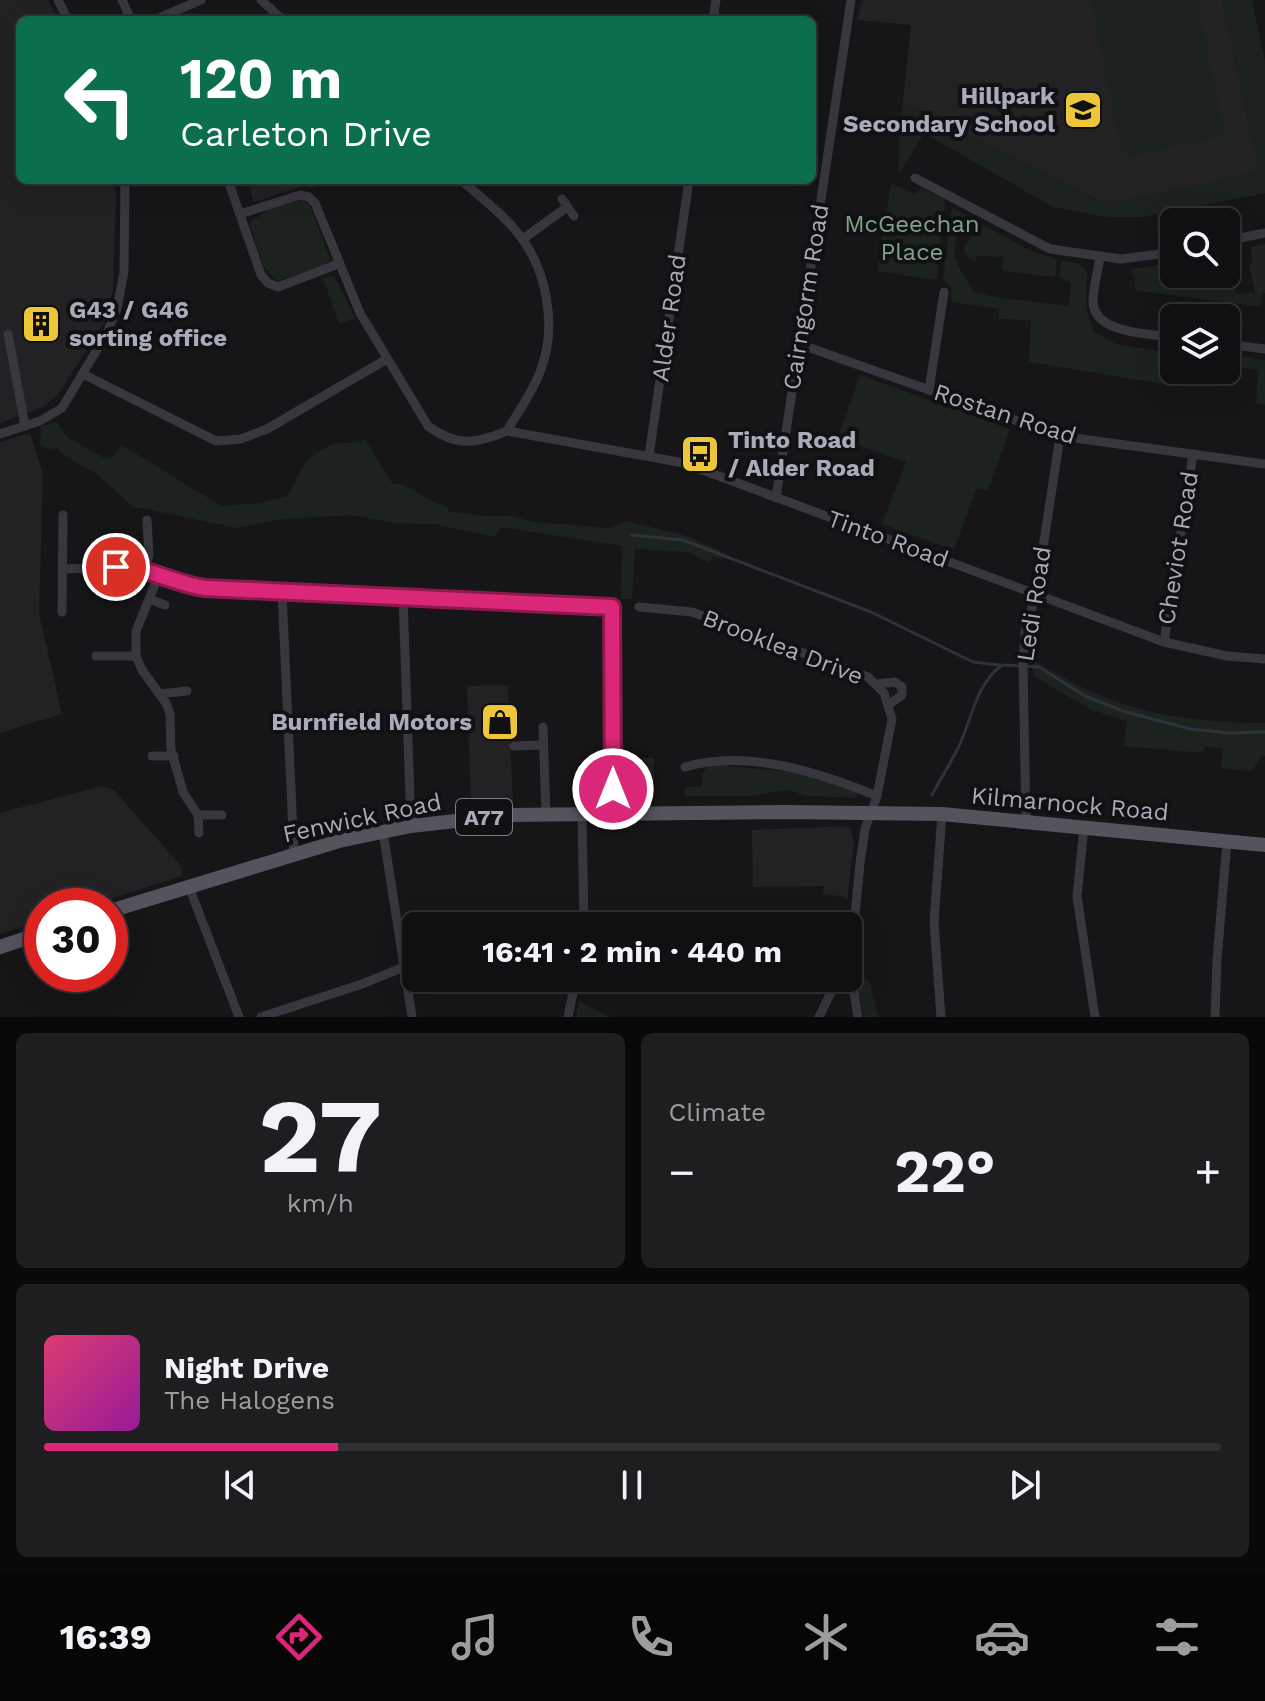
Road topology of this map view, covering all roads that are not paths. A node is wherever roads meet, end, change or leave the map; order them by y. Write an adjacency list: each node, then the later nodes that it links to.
1 (201, 0): 4 (street)
2 (261, 0): 5 (street)
3 (851, 0): 22 (street, Cairngorm Road)
4 (171, 16)
5 (279, 16)
6 (915, 178): 17 (street)
7 (125, 184): 26 (street)
8 (229, 184): 11 (street)
9 (465, 184): 15 (street)
10 (688, 184): 33 (street, Alder Road)
11 (240, 214): 18 (street); 18 (street)
12 (574, 216): 15 (street)
13 (1265, 233): 14 (street)
14 (1240, 238)
15 (523, 239): 29 (street)
16 (1160, 254): 17 (street)
17 (1100, 257): 21 (street)
18 (338, 264): 25 (street)
19 (944, 292): 27 (street)
20 (8, 334): 28 (street)
21 (1160, 335)
22 (799, 344): 27 (street, Rostan Road); 35 (street, Cairngorm Road)
23 (1240, 346): 24 (street)
24 (1265, 349)
25 (387, 359): 26 (street); 29 (street)
26 (83, 374): 28 (street)
27 (929, 390): 31 (street, Rostan Road)
28 (25, 426): 30 (street)
29 (507, 431): 33 (street, Tinto Road)
30 (0, 434)
31 (1060, 436): 32 (street, Rostan Road); 42 (street, Ledi Road)
32 (1193, 454): 34 (street, Rostan Road); 48 (street, Cheviot Road)
33 (649, 456): 35 (street, Tinto Road)
34 (1265, 464)
35 (776, 498): 42 (street, Tinto Road)
36 (63, 515): 38 (street)
37 (147, 520): 39 (street)
38 (62, 569): 39 (street); 47 (street)
39 (145, 569): 40 (street)
40 (158, 577): 41 (street); 44 (street)
41 (282, 592): 43 (street); 77 (street)
42 (1036, 594): 48 (street, Tinto Road); 70 (street, Ledi Road)
43 (403, 597): 68 (street); 71 (street)
44 (149, 599): 45 (street); 50 (street)
45 (165, 605)
46 (639, 607): 52 (street, Brooklea Drive)
47 (62, 612)
48 (1164, 642): 51 (street, Tinto Road)
49 (96, 656): 50 (street)
50 (136, 656): 54 (street)
51 (1265, 659)
52 (877, 684): 55 (street, Brooklea Drive); 55 (street, Brooklea Drive)
53 (187, 691): 54 (street)
54 (160, 694): 60 (street)
55 (890, 704): 62 (street, Brooklea Drive)
56 (543, 727): 57 (street)
57 (542, 745): 58 (street); 63 (street)
58 (514, 746)
59 (152, 756): 60 (street)
60 (174, 756): 66 (street)
61 (685, 767): 62 (street)
62 (877, 796): 64 (street, Brooklea Drive)
63 (546, 814): 69 (main road, Fenwick Road / A77); 71 (main road, Fenwick Road / A77)
64 (871, 814): 65 (main road, Kilmarnock Road / A77); 68 (main road, Fenwick Road / A77); 81 (street, Brooklea Drive)
65 (942, 814): 70 (main road, Kilmarnock Road / A77); 96 (street)
66 (198, 815): 67 (street); 74 (street)
67 (222, 815)
68 (613, 815): 69 (main road, Fenwick Road / A77)
69 (582, 816): 80 (street)
70 (1026, 822): 72 (main road, Kilmarnock Road / A77)
71 (411, 826): 73 (main road, Fenwick Road / A77)
72 (1084, 827): 75 (main road, Kilmarnock Road / A77); 97 (street)
73 (383, 832): 77 (main road, Fenwick Road / A77); 84 (street)
74 (199, 833)
75 (1227, 841): 76 (main road, Kilmarnock Road / A77); 98 (street)
76 (1265, 845)
77 (294, 854): 78 (main road, Fenwick Road / A77)
78 (189, 887): 79 (main road, Fenwick Road / A77); 90 (street)
79 (128, 906)
80 (584, 912)
81 (854, 912)
82 (24, 939): 83 (main road)
83 (0, 947)
84 (402, 954)
85 (402, 968): 91 (street)
86 (408, 992): 92 (street)
87 (573, 992): 93 (street)
88 (831, 992): 94 (street)
89 (854, 992): 95 (street, Brooklea Drive)
90 (239, 1017)
91 (261, 1017)
92 (412, 1017)
93 (568, 1017)
94 (819, 1017)
95 (858, 1017)
96 (941, 1017)
97 (1095, 1017)
98 (1215, 1017)

